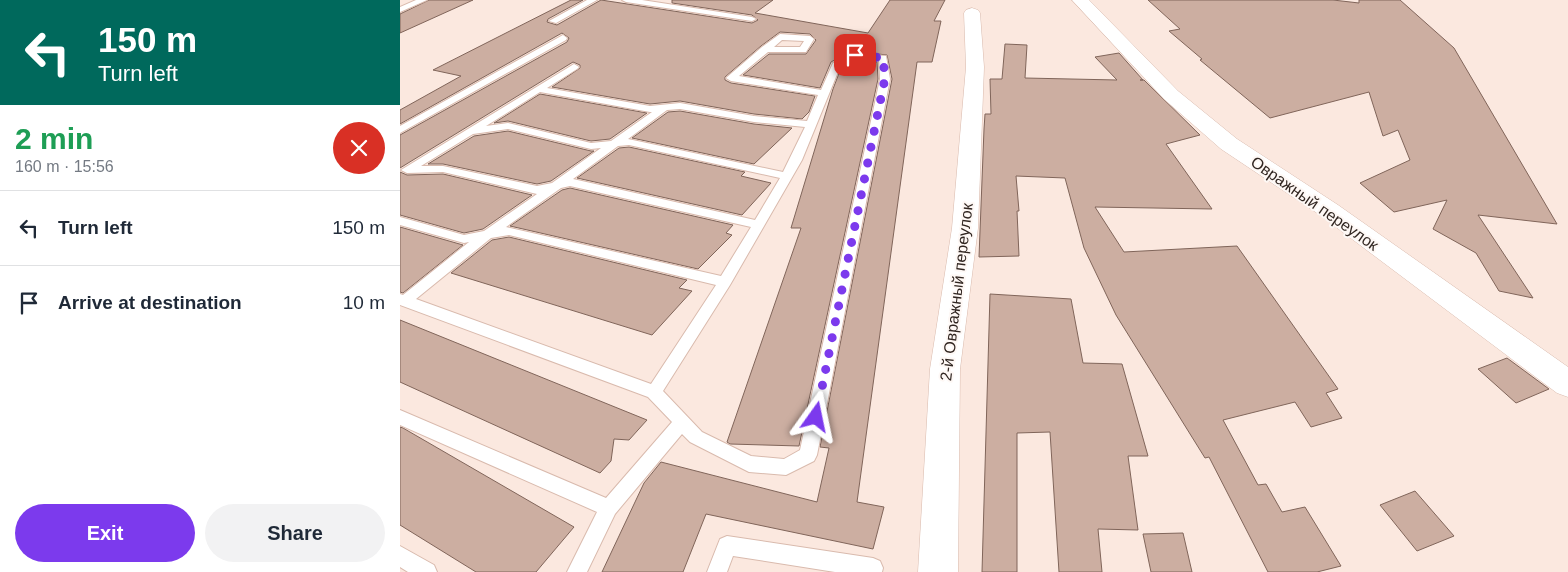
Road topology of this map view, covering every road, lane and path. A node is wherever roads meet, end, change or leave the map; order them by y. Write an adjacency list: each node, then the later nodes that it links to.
1 (423, 0): 5 (lane)
2 (593, 0): 8 (lane)
3 (626, 0): 7 (lane)
4 (1080, 0): 27 (street, Овражный переулок)
5 (400, 10)
6 (972, 13): 37 (street, 2-й Овражный переулок)
7 (752, 19)
8 (553, 21)
9 (563, 38): 16 (lane)
10 (765, 50): 13 (lane)
11 (574, 67): 12 (lane)
12 (539, 89): 14 (lane); 17 (lane)
13 (824, 93): 15 (lane); 30 (lane)
14 (664, 108): 15 (lane); 18 (lane)
15 (811, 124): 20 (lane)
16 (400, 130)
17 (471, 131): 18 (lane); 19 (lane)
18 (613, 144): 20 (lane); 21 (lane)
19 (403, 172): 21 (lane)
20 (787, 176): 23 (lane)
21 (555, 186): 23 (lane); 24 (lane)
22 (400, 221): 24 (lane)
23 (758, 225): 25 (lane)
24 (487, 235): 25 (lane); 26 (lane)
25 (725, 282): 28 (lane)
26 (402, 300): 28 (lane)
27 (1568, 384)
28 (654, 392): 30 (lane)
29 (400, 417): 31 (lane)
30 (682, 422): 31 (lane)
31 (609, 508): 34 (lane)
32 (400, 556): 33 (lane)
33 (427, 572)
34 (577, 572)
35 (717, 572): 36 (lane)
36 (872, 572)
37 (938, 572)

